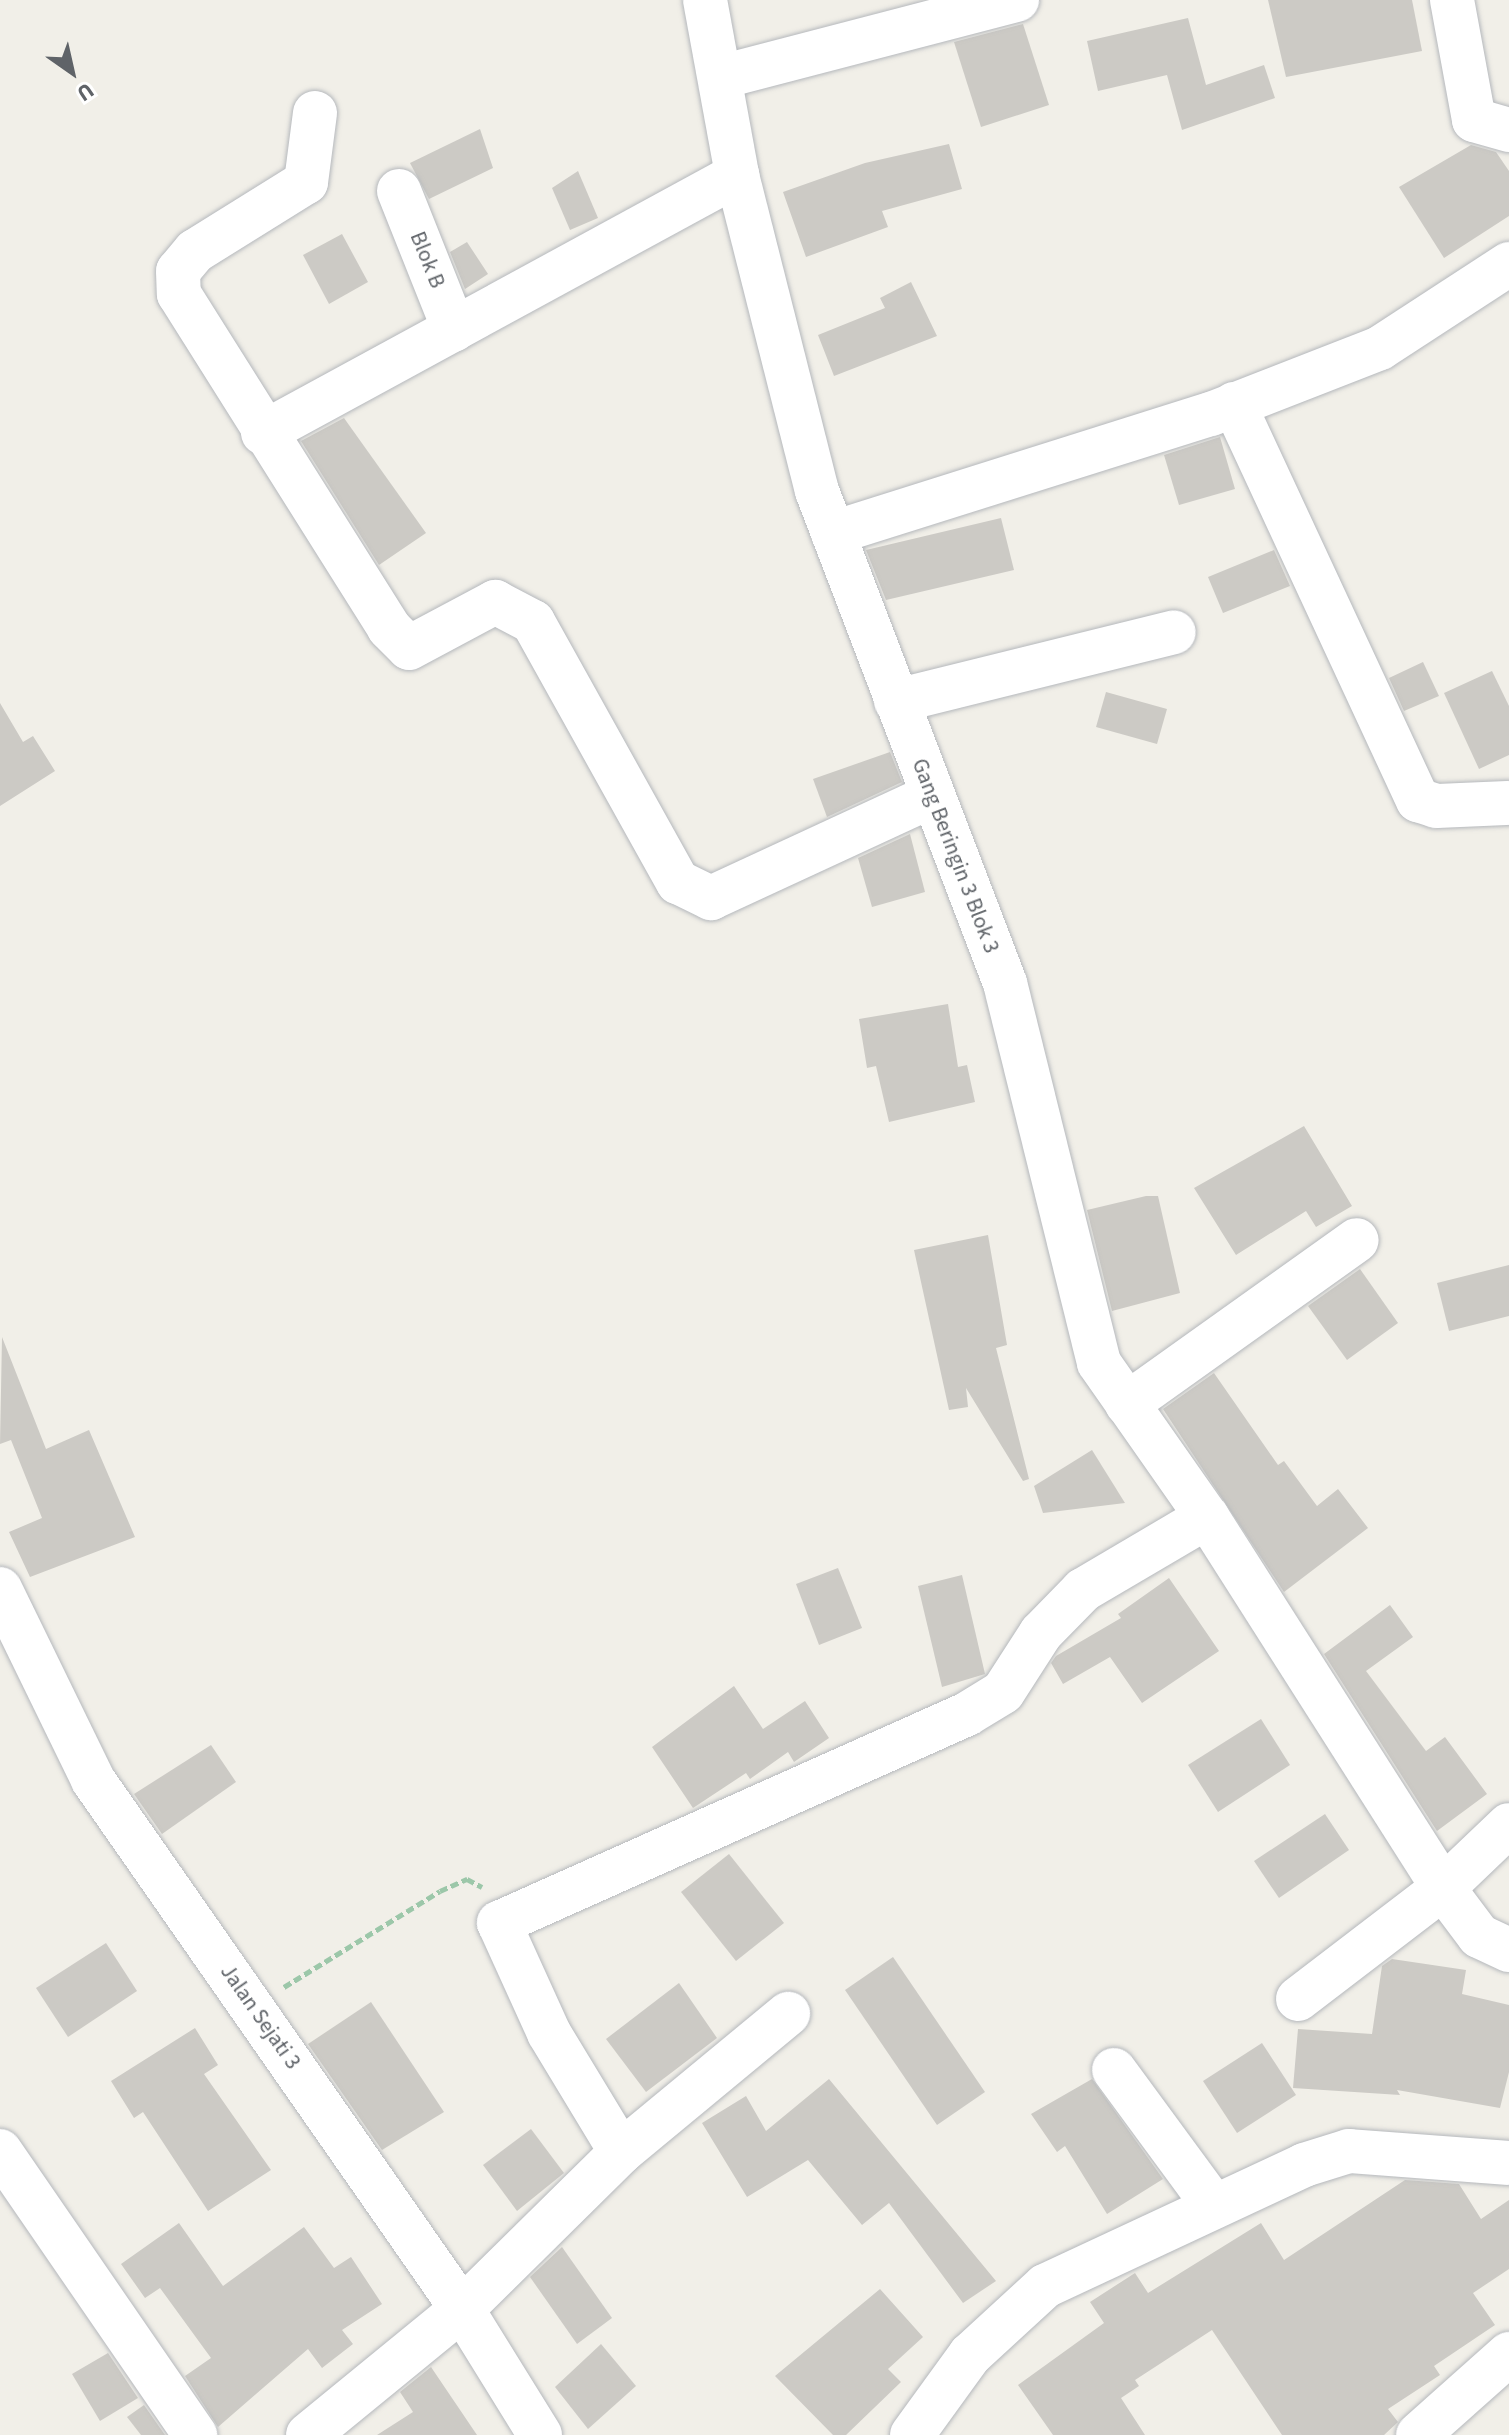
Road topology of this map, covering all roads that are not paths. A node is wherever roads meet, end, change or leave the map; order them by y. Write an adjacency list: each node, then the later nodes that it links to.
1 (705, 0): 4 (street, Gang Beringin 3 Blok 3)
2 (1017, 0): 4 (street)
3 (1452, 0): 6 (street)
4 (721, 77): 7 (street, Gang Beringin 3 Blok 3)
5 (315, 113): 12 (street)
6 (1509, 130)
7 (737, 175): 10 (street); 13 (street, Gang Beringin 3 Blok 3)
8 (399, 191): 10 (street, Blok B)
9 (1509, 264): 11 (street)
10 (454, 329): 12 (street)
11 (1234, 404): 13 (street); 17 (street)
12 (263, 433): 16 (street)
13 (833, 533): 15 (street, Gang Beringin 3 Blok 3)
14 (1174, 632): 15 (street)
15 (896, 701): 16 (street, Gang Beringin 3 Blok 3)
16 (932, 796): 19 (street, Gang Beringin 3 Blok 3)
17 (1509, 803)
18 (1357, 1240): 19 (street)
19 (1127, 1404): 20 (street, Gang Beringin 3 Blok 3)
20 (1207, 1517): 23 (street, Gang Beringin 3 Blok 3); 29 (street)
21 (0, 1589): 32 (street, Jalan Sejati 3)
22 (1509, 1825): 23 (street)
23 (1443, 1888): 24 (street, Gang Beringin 3 Blok 3); 25 (street)
24 (1509, 1950)
25 (1298, 1999)
26 (788, 2014): 29 (street)
27 (1114, 2070): 31 (street)
28 (0, 2151): 34 (street)
29 (621, 2152): 32 (street)
30 (1509, 2163): 31 (street)
31 (1214, 2206): 37 (street)
32 (462, 2309): 35 (street); 36 (street, Jalan Sejati 3)
33 (1504, 2364): 38 (street)
34 (195, 2435)
35 (308, 2435)
36 (540, 2435)
37 (912, 2435)
38 (1418, 2435)

